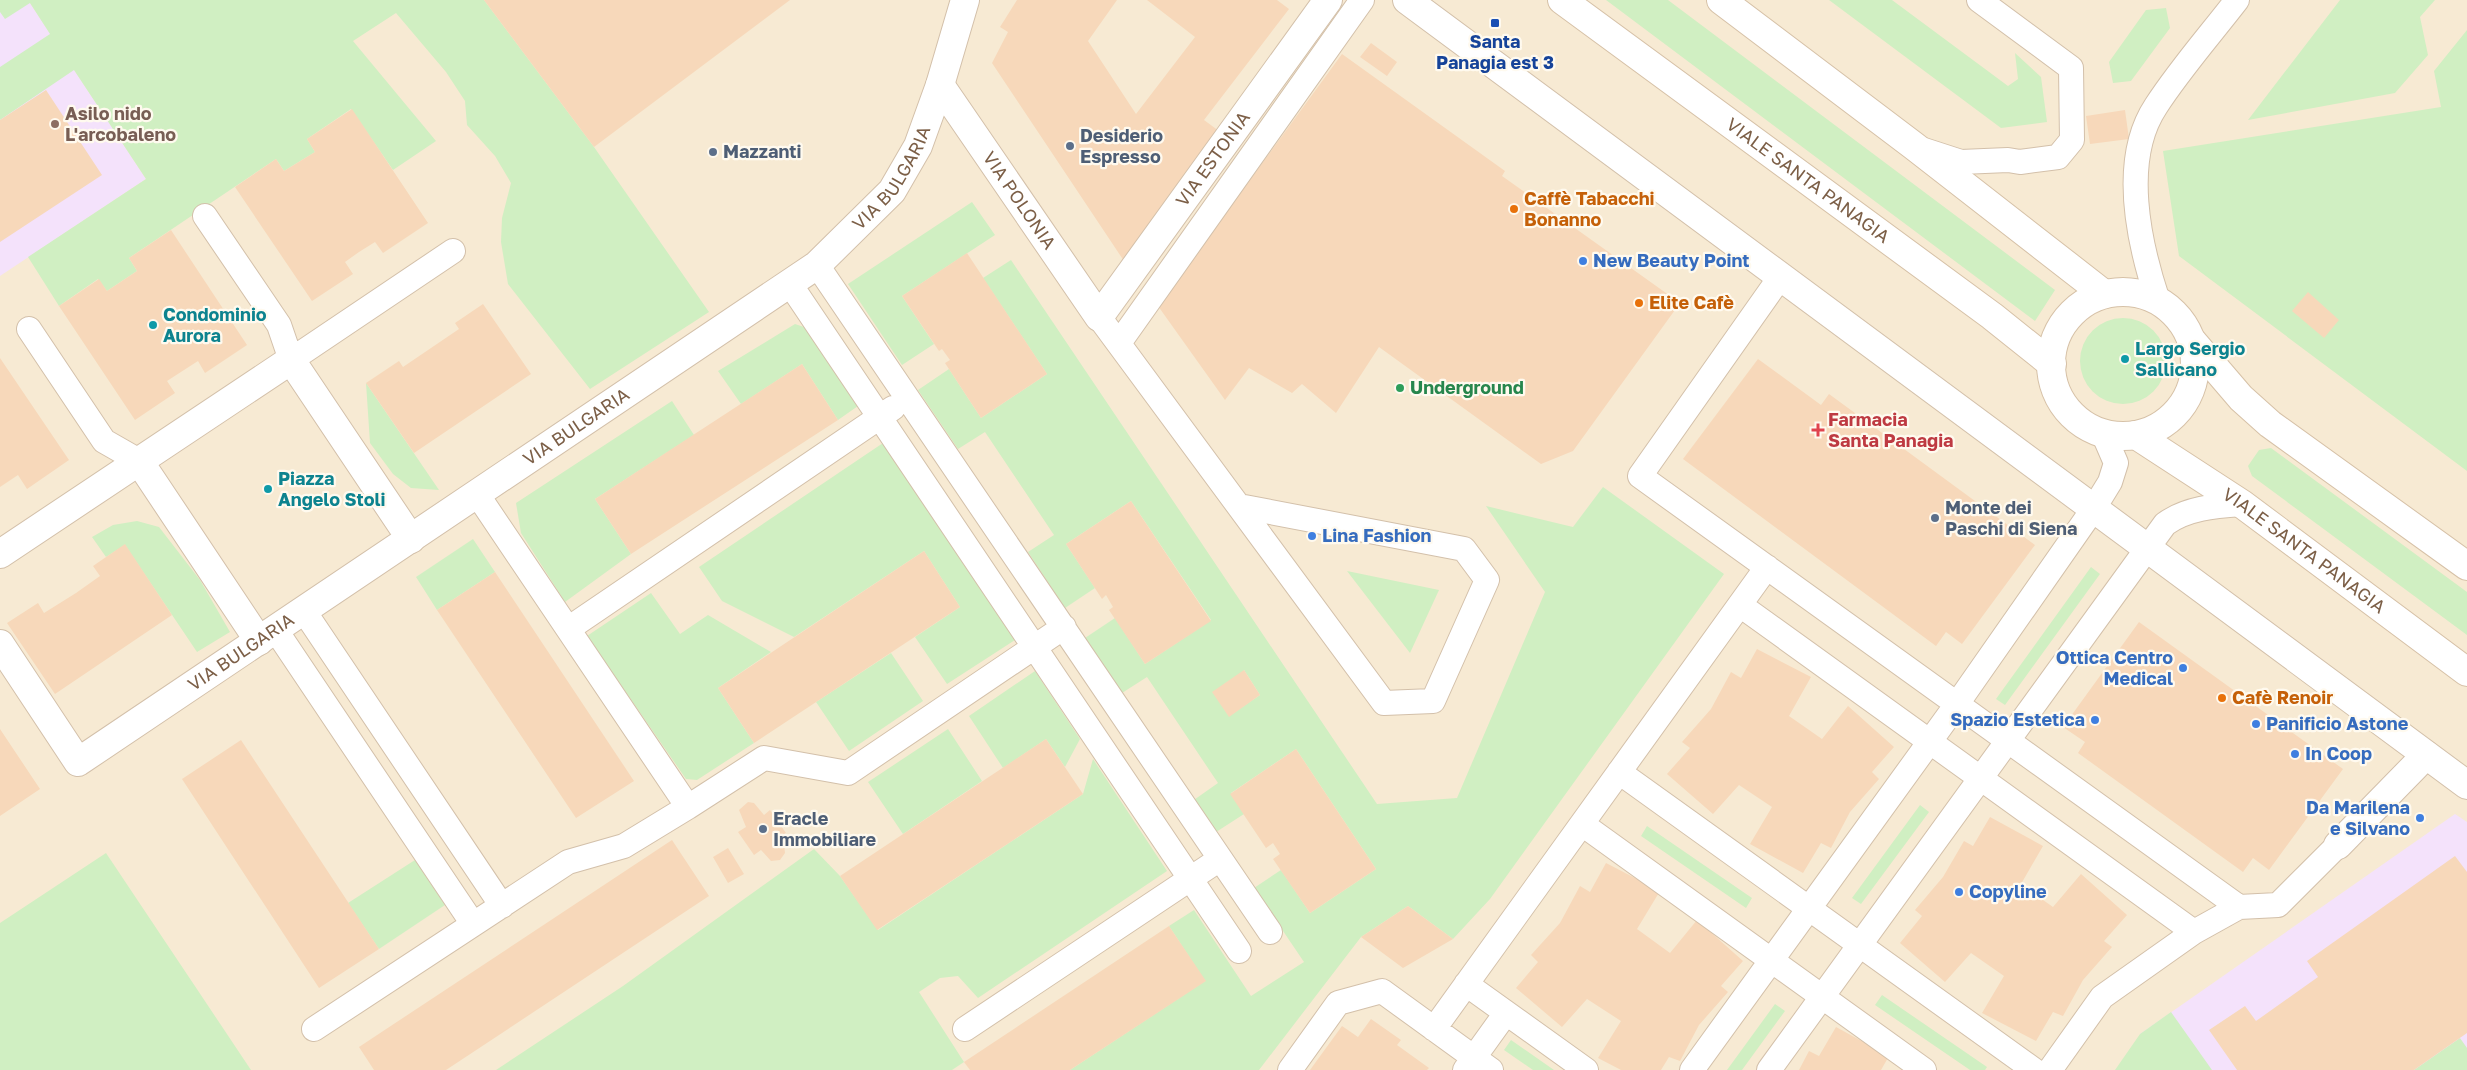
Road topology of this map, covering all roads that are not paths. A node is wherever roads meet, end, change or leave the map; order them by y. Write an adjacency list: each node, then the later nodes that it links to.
1 (965, 0): 9 (street, VIA BULGARIA)
2 (1328, 0): 18 (street, VIA ESTONIA)
3 (1362, 0): 21 (lane)
4 (1407, 0): 14 (street)
5 (1562, 0): 23 (street, VIALE SANTA PANAGIA)
6 (1721, 0): 10 (street)
7 (1979, 0): 10 (lane)
8 (2237, 0): 17 (lane)
9 (940, 85): 13 (street, VIA BULGARIA); 18 (street, VIA POLONIA)
10 (1914, 146): 16 (street)
11 (205, 216): 22 (lane)
12 (453, 251): 22 (lane)
13 (817, 265): 15 (street, VIA BULGARIA); 24 (lane)
14 (1781, 276): 32 (street); 37 (lane)
15 (790, 284): 25 (lane); 29 (street, VIA BULGARIA)
16 (2104, 294): 17 (street); 23 (street)
17 (2158, 300): 20 (street)
18 (1099, 317): 21 (lane)
19 (29, 329): 28 (lane)
20 (2192, 342): 27 (street); 36 (street)
21 (1119, 343): 31 (lane)
22 (291, 360): 28 (street); 33 (street)
23 (2052, 364): 26 (street)
24 (907, 398): 25 (lane); 40 (lane)
25 (880, 417): 41 (lane); 44 (lane)
26 (2103, 433): 27 (street); 32 (lane)
27 (2136, 435): 30 (street, VIALE SANTA PANAGIA)
28 (139, 461): 35 (street); 42 (street)
29 (477, 494): 33 (street, VIA BULGARIA); 41 (lane)
30 (2242, 504): 34 (lane); 45 (street, VIALE SANTA PANAGIA)
31 (1239, 506): 31 (lane)
32 (2094, 508): 34 (street); 46 (lane)
33 (411, 539): 39 (street, VIA BULGARIA)
34 (2148, 547): 47 (lane); 49 (street)
35 (0, 554)
36 (2467, 566)
37 (1768, 567): 38 (lane); 46 (lane)
38 (1740, 605): 48 (lane); 50 (lane)
39 (304, 611): 42 (street, VIA BULGARIA); 58 (lane)
40 (1064, 627): 44 (lane); 56 (lane)
41 (568, 628): 53 (lane)
42 (267, 635): 43 (street, VIA BULGARIA); 61 (lane)
43 (0, 644)
44 (1034, 647): 53 (lane); 57 (lane)
45 (2467, 672)
46 (1957, 704): 47 (lane); 48 (lane)
47 (2008, 740): 51 (lane); 59 (lane)
48 (1929, 741): 51 (lane); 60 (lane)
49 (2426, 755): 52 (street); 55 (street)
50 (1620, 772): 54 (lane); 60 (lane)
51 (1980, 778): 63 (lane); 64 (lane)
52 (2467, 785)
53 (688, 807): 58 (lane)
54 (1582, 824): 66 (lane); 67 (lane)
55 (2338, 845): 59 (lane)
56 (1220, 859): 57 (lane); 62 (lane)
57 (1190, 880): 65 (lane); 71 (lane)
58 (502, 906): 61 (lane)
59 (2239, 907): 63 (lane)
60 (1809, 908): 64 (lane); 66 (lane)
61 (473, 924): 70 (lane)
62 (1270, 932)
63 (2194, 932): 80 (lane)
64 (1860, 944): 68 (lane); 79 (lane)
65 (1238, 951)
66 (1771, 960): 68 (lane); 76 (lane)
67 (1466, 984): 69 (lane); 72 (lane)
68 (1822, 997): 77 (lane); 78 (lane)
69 (1506, 1013): 73 (lane); 75 (lane)
70 (314, 1029)
71 (965, 1029)
72 (1434, 1029): 73 (lane); 74 (lane)
73 (1477, 1066)
74 (1290, 1070)
75 (1586, 1070)
76 (1692, 1070)
77 (1769, 1070)
78 (1924, 1070)
79 (2034, 1070)
80 (2050, 1070)

